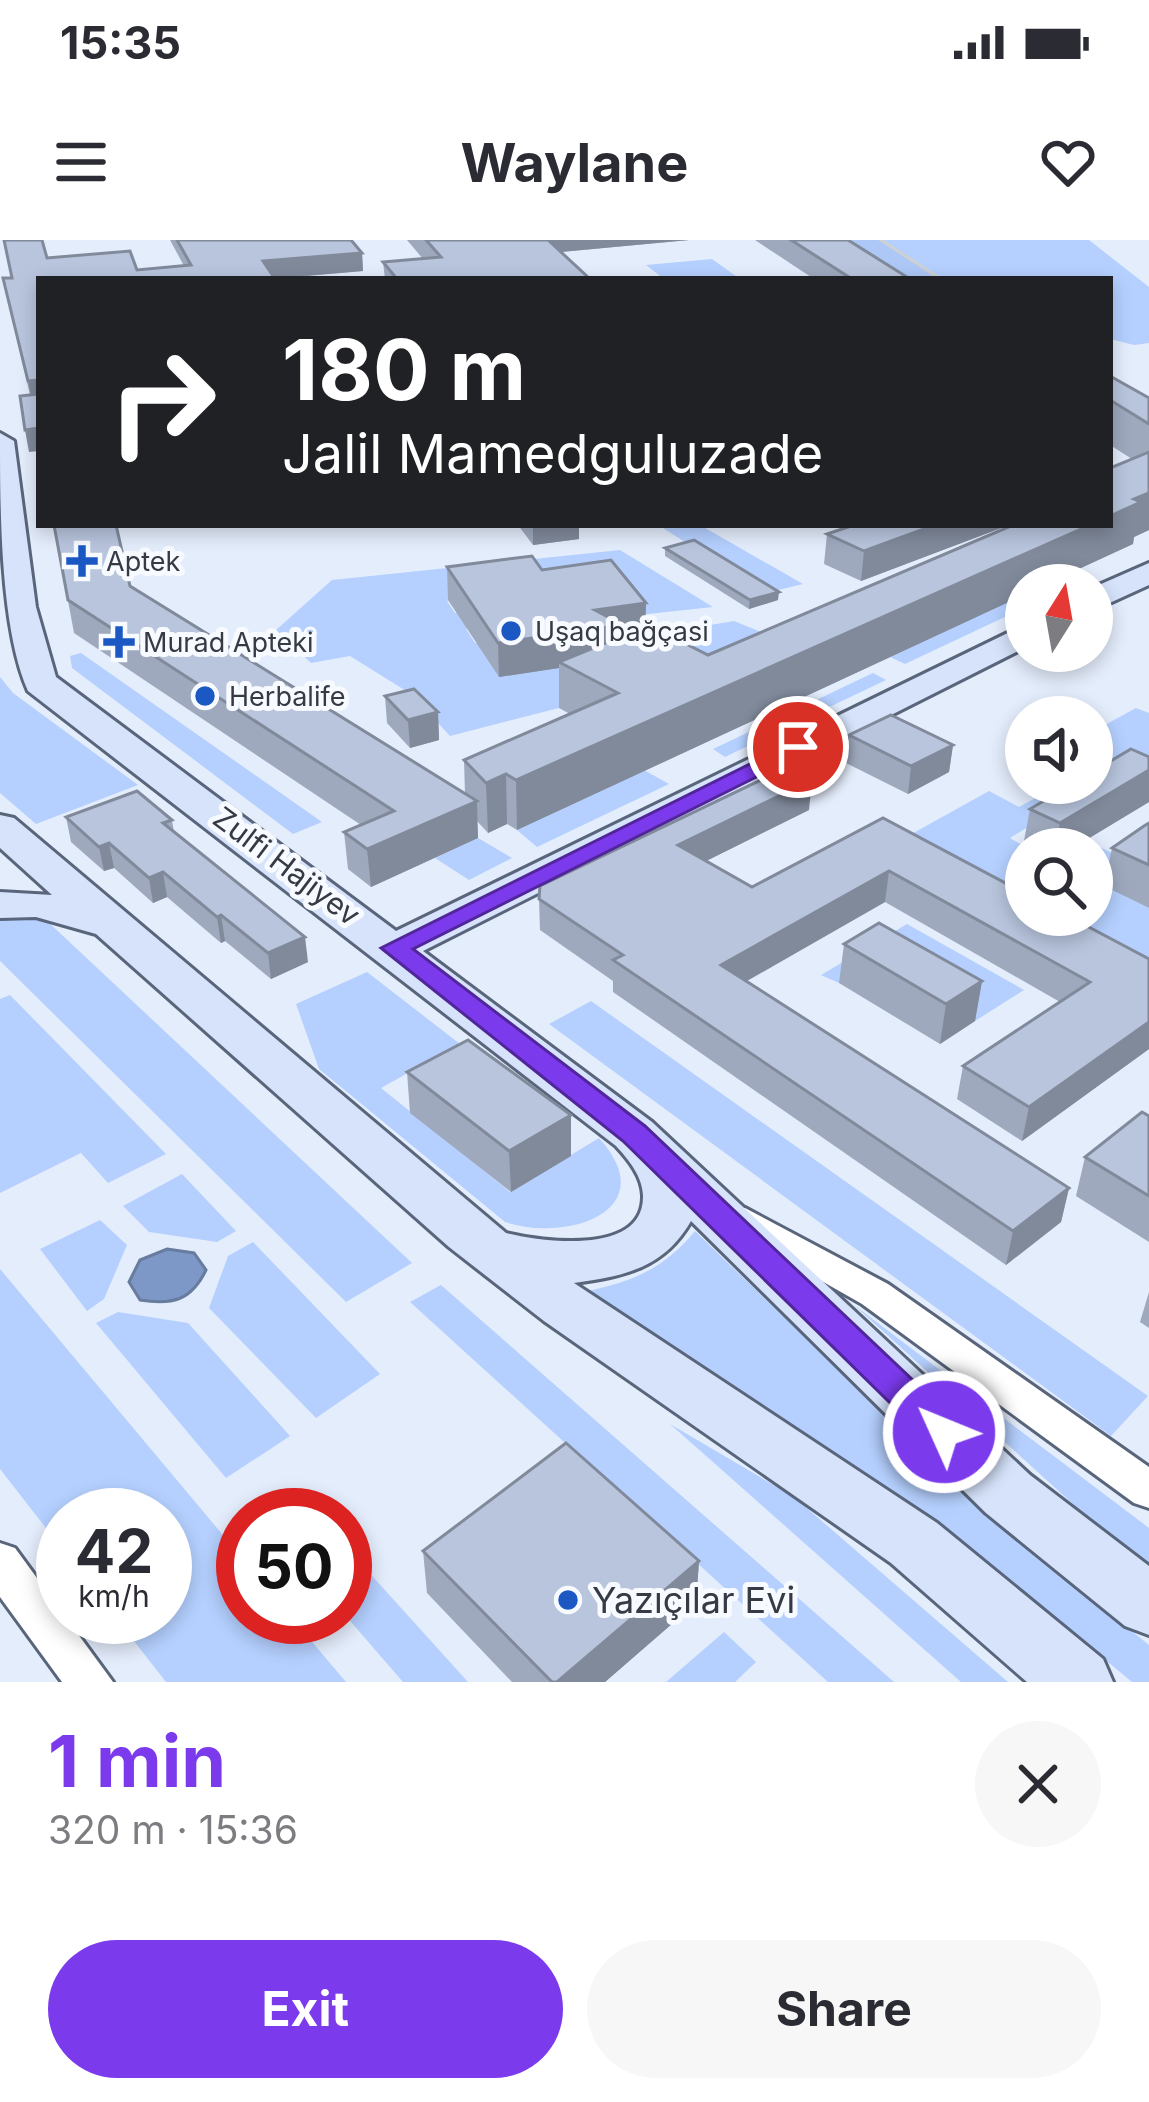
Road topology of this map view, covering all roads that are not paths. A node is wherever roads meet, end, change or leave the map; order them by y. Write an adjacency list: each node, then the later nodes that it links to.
1 (862, 240): 2 (main road)
2 (921, 276)
3 (0, 441): 4 (main road, Zulfi Hajiyev)
4 (8, 566): 11 (main road, Zulfi Hajiyev)
5 (1149, 573): 6 (main road)
6 (1113, 591)
7 (1005, 644): 11 (main road)
8 (0, 827): 10 (main road)
9 (0, 905): 10 (main road)
10 (117, 928): 14 (main road)
11 (395, 948): 12 (main road, Zulfi Hajiyev)
12 (634, 1134): 13 (main road, Zulfi Hajiyev); 14 (main road)
13 (709, 1202): 15 (street); 17 (main road, Zulfi Hajiyev)
14 (476, 1240): 19 (main road)
15 (1149, 1490)
16 (0, 1562): 18 (street)
17 (1149, 1605)
18 (90, 1682)
19 (1078, 1682)

